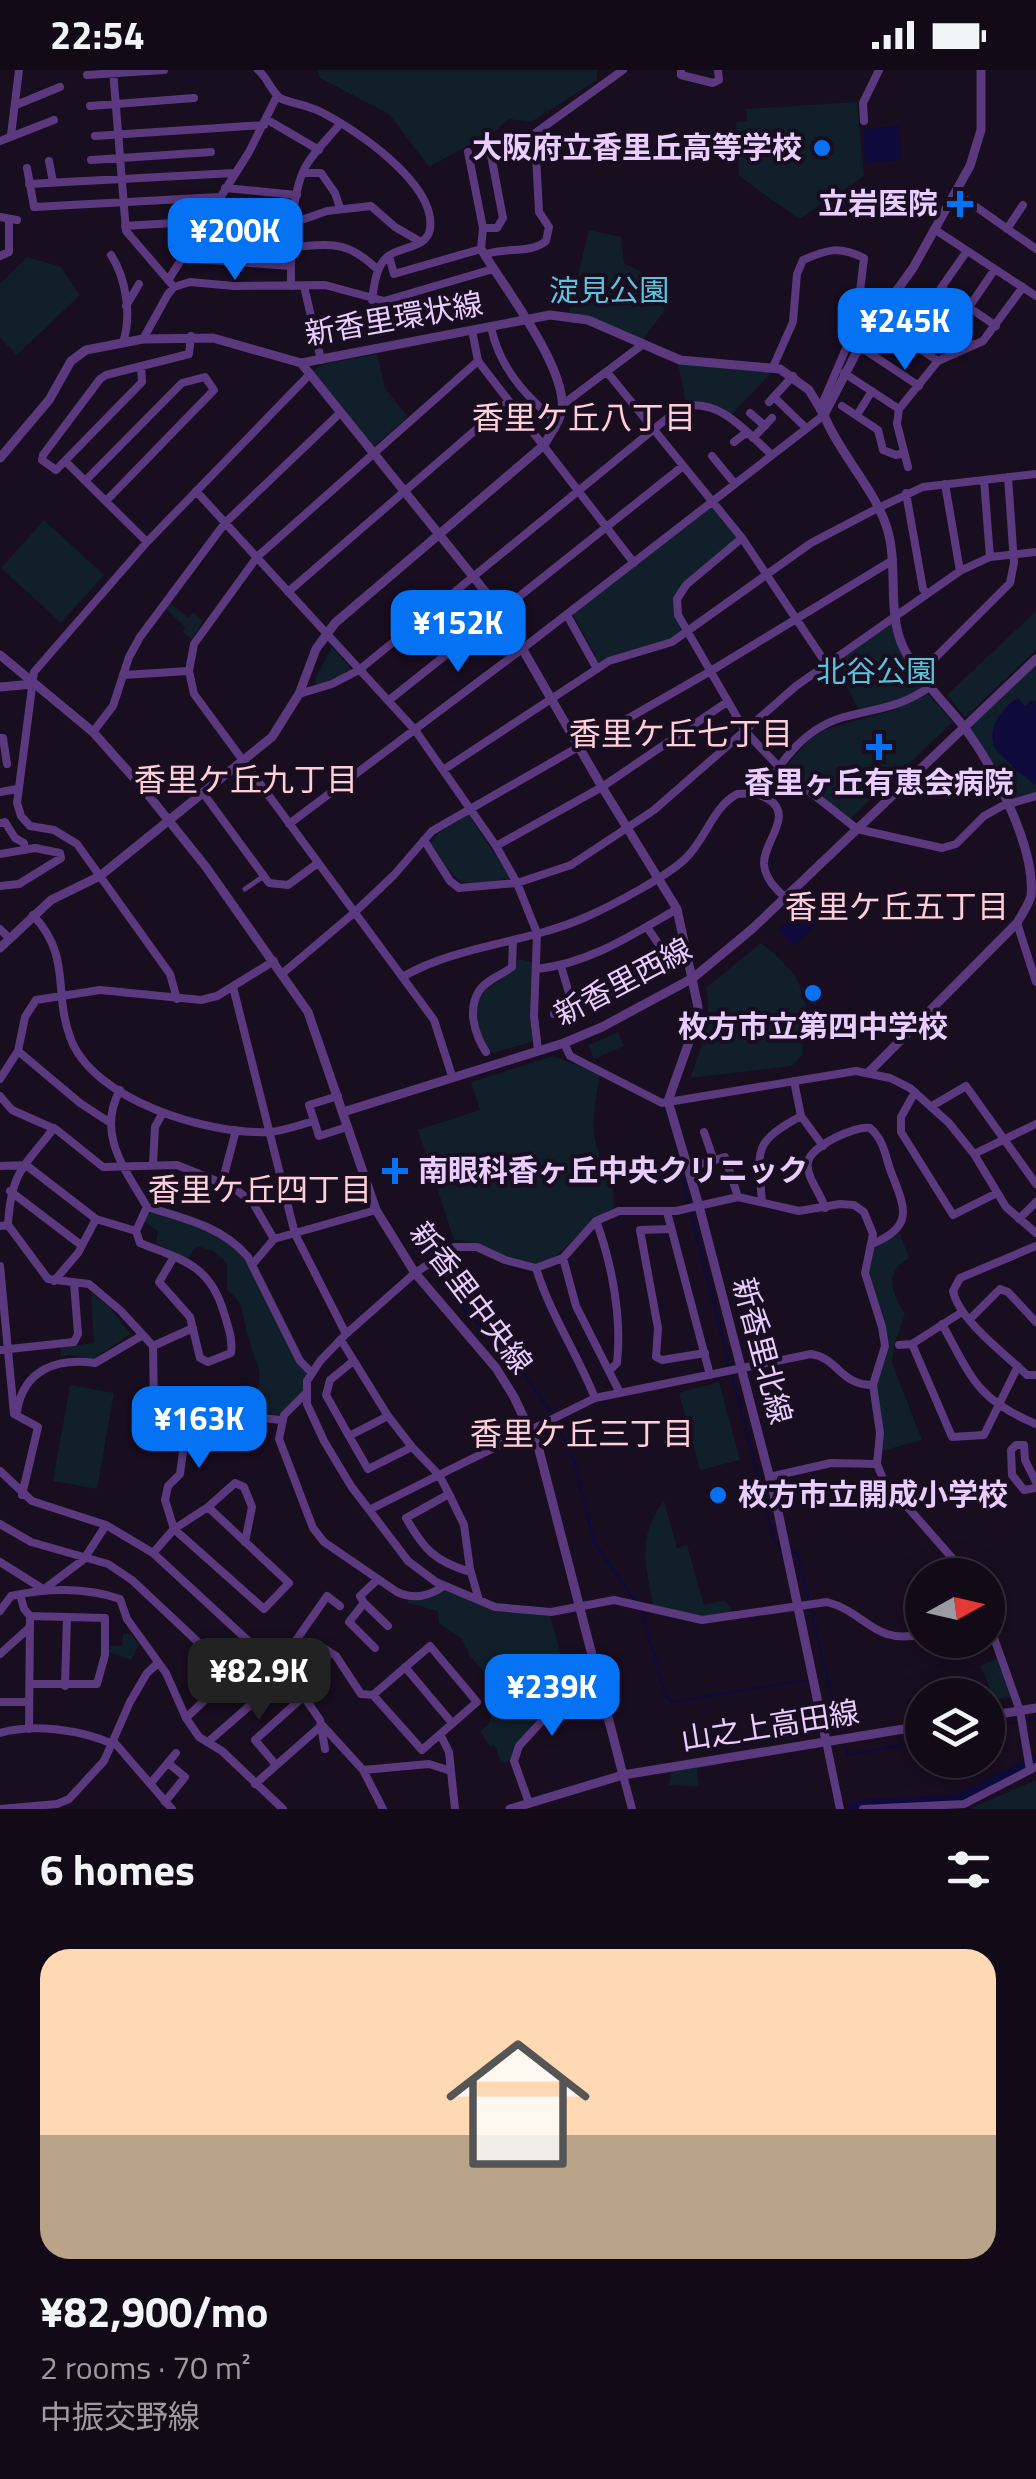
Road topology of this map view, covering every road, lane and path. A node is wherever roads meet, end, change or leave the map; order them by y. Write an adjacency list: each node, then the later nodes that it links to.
1 (19, 70): 17 (street)
2 (164, 70): 9 (street)
3 (604, 70): 12 (street)
4 (623, 70): 12 (street)
5 (681, 70): 6 (street)
6 (718, 70)
7 (879, 70): 20 (street)
8 (980, 70): 41 (street)
9 (113, 72): 11 (street); 16 (street)
10 (264, 72): 14 (street)
11 (88, 76)
12 (604, 83): 59 (street)
13 (60, 87): 17 (street)
14 (277, 96): 21 (street); 22 (street)
15 (194, 98): 16 (street)
16 (116, 104): 18 (street); 23 (street)
17 (16, 105): 24 (street)
18 (90, 106)
19 (54, 120): 24 (street)
20 (864, 121)
21 (265, 122): 23 (street); 28 (street); 35 (street)
22 (340, 124): 28 (street); 55 (street)
23 (118, 134): 25 (street); 31 (street)
24 (11, 136): 26 (street)
25 (95, 136)
26 (0, 141)
27 (489, 145): 52 (street)
28 (319, 150): 36 (street)
29 (211, 152): 31 (street)
30 (468, 152): 52 (street)
31 (120, 158): 32 (street); 37 (street)
32 (90, 160)
33 (49, 161): 38 (street)
34 (27, 168): 39 (street)
35 (234, 173): 37 (street); 40 (street)
36 (303, 173): 42 (street); 47 (street)
37 (122, 179): 38 (street); 44 (street)
38 (58, 182): 39 (street); 46 (street)
39 (29, 184): 46 (street)
40 (225, 188): 42 (street); 43 (street)
41 (955, 192): 53 (street); 54 (street)
42 (298, 194): 51 (street)
43 (219, 198): 44 (street); 49 (street)
44 (124, 202): 46 (street); 50 (street)
45 (1023, 205): 54 (street)
46 (65, 206)
47 (340, 208): 51 (street); 55 (street)
48 (9, 218): 61 (street)
49 (203, 225): 50 (street); 51 (street); 63 (street)
50 (125, 226): 68 (street)
51 (293, 226): 56 (street)
52 (483, 228): 59 (street)
53 (934, 229): 58 (street); 73 (street)
54 (1007, 229): 57 (street)
55 (421, 242): 62 (street)
56 (292, 247): 64 (street); 67 (street)
57 (1036, 249)
58 (966, 250): 66 (street); 76 (street)
59 (483, 252): 62 (street); 65 (street)
60 (111, 255): 77 (street)
61 (0, 256)
62 (389, 256): 67 (street)
63 (183, 258): 64 (street); 68 (street)
64 (291, 266): 70 (street)
65 (493, 269): 75 (street); 79 (street)
66 (995, 269): 72 (street); 76 (street)
67 (378, 270): 75 (street)
68 (171, 283): 70 (street); 84 (street)
69 (139, 284): 77 (street)
70 (291, 286): 71 (street)
71 (304, 286): 75 (street); 89 (street)
72 (1023, 287): 74 (street); 80 (street)
73 (894, 294): 78 (street); 88 (street)
74 (1036, 296)
75 (372, 300)
76 (968, 307): 80 (street)
77 (125, 308): 85 (street)
78 (876, 319): 87 (street); 91 (street)
79 (525, 321): 81 (street, 新香里環状線); 86 (street, 新香里環状線); 102 (street)
80 (996, 326): 88 (street)
81 (491, 327): 82 (street, 新香里環状線); 109 (street)
82 (472, 330): 89 (street, 新香里環状線); 90 (street)
83 (191, 336): 84 (street, 新香里環状線); 92 (street, 新香里環状線); 93 (street)
84 (143, 339): 85 (street, 新香里環状線)
85 (123, 342): 119 (street, 新香里環状線)
86 (642, 345): 94 (street, 新香里環状線); 95 (street)
87 (859, 346): 96 (street); 99 (street)
88 (974, 346): 91 (street)
89 (321, 360): 92 (street, 新香里環状線)
90 (478, 361): 101 (street); 115 (street)
91 (938, 361): 99 (street)
92 (302, 363): 97 (street)
93 (141, 366): 120 (street); 120 (street)
94 (772, 367): 98 (street, 新香里環状線); 106 (street)
95 (606, 372): 102 (street); 110 (street)
96 (844, 373): 100 (street); 106 (street)
97 (309, 375): 107 (street); 130 (street)
98 (793, 376): 106 (street, 新香里環状線); 111 (street)
99 (919, 386): 104 (street)
100 (872, 392): 104 (street); 108 (street)
101 (509, 401): 114 (street); 131 (street)
102 (562, 405): 109 (street)
103 (842, 406): 108 (street)
104 (899, 409): 116 (street)
105 (750, 412): 112 (street)
106 (822, 412): 111 (street); 135 (street, 新香里環状線)
107 (340, 413): 115 (street); 136 (street)
108 (858, 415): 116 (street)
109 (558, 422): 114 (street)
110 (652, 428): 112 (street); 121 (street); 129 (street)
111 (806, 428): 117 (street)
112 (750, 435): 113 (street); 117 (street)
113 (734, 442)
114 (544, 445): 129 (street); 138 (street)
115 (372, 452): 131 (street); 143 (street)
116 (904, 453): 122 (street)
117 (772, 455): 127 (street)
118 (712, 456): 127 (street)
119 (0, 458)
120 (65, 460): 126 (street)
121 (683, 466): 134 (street); 137 (street)
122 (908, 467)
123 (1036, 474): 124 (street)
124 (1008, 477): 125 (street); 142 (street)
125 (984, 480): 128 (street); 144 (street)
126 (86, 481): 133 (street); 133 (street)
127 (735, 484): 134 (street)
128 (945, 484): 132 (street); 147 (street)
129 (577, 490): 137 (street); 148 (street)
130 (196, 491): 136 (street); 140 (street)
131 (405, 491): 138 (street); 150 (street)
132 (906, 494): 135 (street); 151 (street)
133 (106, 501): 140 (street)
134 (712, 502): 139 (street); 146 (street)
135 (878, 508): 145 (street, 新香里環状線); 149 (street)
136 (225, 523): 143 (street); 167 (street)
137 (606, 527): 146 (street); 152 (street)
138 (439, 535): 148 (street); 156 (street)
139 (742, 538): 149 (street); 157 (street)
140 (147, 542): 168 (street)
141 (1036, 552): 142 (street)
142 (1014, 554): 144 (street); 166 (street)
143 (256, 557): 150 (street); 163 (street)
144 (990, 557): 147 (street)
145 (892, 560): 154 (street, 新香里環状線); 155 (street)
146 (634, 563): 153 (street)
147 (960, 571): 151 (street)
148 (474, 575): 152 (street); 164 (street)
149 (767, 575): 155 (street); 157 (street)
150 (288, 592): 156 (street)
151 (927, 594): 154 (street)
152 (500, 610): 158 (street); 173 (street)
153 (566, 615): 158 (street); 162 (street)
154 (896, 615): 161 (street); 166 (street, 新香里環状線)
155 (796, 618): 161 (street); 165 (street)
156 (327, 634): 164 (street); 171 (street)
157 (687, 634): 162 (street); 165 (street)
158 (522, 649): 172 (street); 176 (street)
159 (0, 654): 168 (street, 新香里中央線)
160 (1036, 659): 175 (street, 新香里西線)
161 (827, 665): 177 (street)
162 (597, 669): 172 (street)
163 (189, 670): 167 (street); 181 (street)
164 (359, 670): 171 (street); 173 (street)
165 (710, 672): 174 (street); 180 (street)
166 (920, 673): 169 (street, 新香里環状線)
167 (123, 675): 178 (street)
168 (32, 684): 170 (street); 178 (street, 新香里中央線); 182 (street)
169 (931, 686): 175 (street, 新香里環状線); 184 (street)
170 (0, 687)
171 (299, 694): 181 (street)
172 (550, 699): 180 (street); 185 (street)
173 (388, 701): 176 (street)
174 (727, 702): 177 (street); 186 (street)
175 (964, 727): 192 (street, 新香里環状線); 198 (street, 新香里西線)
176 (415, 730): 185 (street); 196 (street)
177 (744, 731): 184 (street); 197 (street)
178 (93, 732): 194 (street, 新香里中央線)
179 (0, 738): 183 (street)
180 (578, 746): 186 (street); 193 (street)
181 (242, 761): 189 (street); 196 (street)
182 (21, 762): 183 (street); 187 (street)
183 (4, 765)
184 (780, 768): 190 (street); 198 (street)
185 (443, 770): 193 (street)
186 (602, 788): 197 (street); 200 (street)
187 (17, 789): 188 (street); 204 (street)
188 (0, 792)
189 (203, 793): 194 (street); 205 (street)
190 (761, 796): 206 (street); 211 (street)
191 (1036, 796): 192 (street)
192 (1012, 803): 198 (street); 208 (street, 新香里環状線)
193 (470, 807): 199 (street); 200 (street)
194 (169, 821): 204 (street); 223 (street, 新香里中央線)
195 (0, 823): 201 (street)
196 (290, 824): 203 (street)
197 (627, 828): 206 (street); 207 (street)
198 (857, 829): 211 (street, 新香里西線)
199 (424, 840): 207 (street); 213 (street)
200 (496, 846): 207 (street)
201 (25, 850): 202 (street); 209 (street)
202 (0, 854)
203 (318, 863): 205 (street); 213 (street)
204 (100, 876): 214 (street); 232 (street)
205 (264, 876): 210 (street)
206 (659, 876): 212 (street); 218 (street)
207 (517, 883): 218 (street)
208 (1034, 884): 215 (street)
209 (0, 886)
210 (245, 889)
211 (785, 897): 228 (street, 新香里西線)
212 (677, 909): 216 (street); 228 (street)
213 (355, 912): 226 (street); 227 (street)
214 (33, 915): 219 (street); 231 (street)
215 (1017, 923): 222 (street); 239 (street)
216 (647, 926): 224 (street); 233 (street)
217 (0, 930): 219 (street)
218 (537, 933): 220 (street); 225 (street)
219 (10, 939): 221 (street)
220 (513, 941): 227 (street); 238 (street)
221 (0, 948)
222 (1032, 957): 229 (street)
223 (274, 961): 226 (street, 新香里中央線); 230 (street)
224 (561, 966): 225 (street); 233 (street)
225 (537, 969): 236 (street)
226 (283, 973): 246 (street, 新香里中央線)
227 (404, 976): 240 (street)
228 (693, 978): 235 (street, 新香里西線); 247 (street)
229 (1036, 982)
230 (233, 987): 232 (street); 258 (street)
231 (62, 994): 232 (street); 237 (street); 243 (street)
232 (178, 999)
233 (574, 1008): 234 (street)
234 (554, 1014)
235 (564, 1043): 236 (street, 新香里西線); 247 (street)
236 (538, 1050): 240 (street, 新香里西線)
237 (18, 1051): 241 (street); 253 (street)
238 (486, 1052)
239 (868, 1072): 242 (street); 244 (street)
240 (452, 1076): 249 (street, 新香里西線)
241 (0, 1080)
242 (794, 1081): 247 (street); 251 (street)
243 (120, 1090): 250 (street); 253 (street)
244 (916, 1092): 248 (street); 272 (street)
245 (0, 1096): 256 (street)
246 (338, 1096): 249 (street, 新香里中央線); 252 (street)
247 (668, 1102): 268 (street, 新香里北線)
248 (932, 1106): 260 (street); 262 (street)
249 (342, 1112): 255 (street, 新香里中央線)
250 (162, 1114): 257 (street); 265 (street)
251 (801, 1116): 261 (street); 274 (street)
252 (314, 1121): 255 (street); 258 (street)
253 (110, 1122): 267 (street)
254 (1036, 1124): 260 (street)
255 (347, 1127): 279 (street, 新香里中央線)
256 (54, 1128): 264 (street); 267 (street)
257 (236, 1130): 258 (street); 269 (street)
258 (270, 1132): 287 (street)
259 (704, 1132): 263 (street)
260 (1003, 1141): 262 (street); 270 (street)
261 (823, 1146): 278 (street); 290 (street)
262 (974, 1154): 272 (street)
263 (714, 1160): 268 (street); 273 (street)
264 (26, 1164): 266 (street); 271 (street); 282 (street)
265 (154, 1164): 267 (street); 269 (street)
266 (0, 1166)
267 (124, 1167): 276 (street)
268 (687, 1168): 277 (street, 新香里北線)
269 (222, 1182): 289 (street)
270 (1036, 1184)
271 (7, 1194): 284 (street); 291 (street)
272 (995, 1194): 281 (street)
273 (738, 1197): 274 (street); 277 (street)
274 (762, 1202): 278 (street)
275 (1036, 1202): 281 (street)
276 (148, 1207): 286 (street); 295 (street)
277 (693, 1208): 280 (street); 315 (street, 新香里北線)
278 (826, 1208): 290 (street)
279 (376, 1210): 287 (street); 298 (street, 新香里中央線)
280 (667, 1212): 283 (street); 285 (street)
281 (1019, 1218): 288 (street)
282 (96, 1219): 286 (street); 291 (street)
283 (596, 1221): 294 (street); 316 (street)
284 (4, 1226): 299 (street)
285 (671, 1228): 312 (street); 312 (street)
286 (136, 1232): 293 (street)
287 (295, 1234): 289 (street); 307 (street)
288 (1036, 1234)
289 (274, 1239): 295 (street)
290 (872, 1244): 320 (street)
291 (81, 1245): 299 (street)
292 (1036, 1246): 301 (street)
293 (174, 1256): 305 (street); 305 (street)
294 (563, 1258): 297 (street); 316 (street)
295 (252, 1265): 317 (street)
296 (0, 1266): 311 (street)
297 (536, 1268): 298 (street); 323 (street)
298 (415, 1273): 307 (street); 330 (street, 新香里中央線)
299 (54, 1280): 300 (street)
300 (74, 1283): 306 (street); 311 (street)
301 (962, 1312): 302 (street); 304 (street)
302 (970, 1319): 303 (street); 314 (street)
303 (1036, 1322)
304 (942, 1324): 308 (street); 325 (street)
305 (193, 1328): 310 (street)
306 (143, 1335): 310 (street); 326 (street)
307 (343, 1337): 313 (street); 317 (street)
308 (912, 1344): 309 (street); 325 (street)
309 (899, 1345)
310 (153, 1346): 324 (street)
311 (4, 1350): 326 (street)
312 (705, 1353): 318 (street)
313 (352, 1362): 327 (street); 331 (street)
314 (1018, 1366): 319 (street); 325 (street)
315 (733, 1370): 318 (street); 320 (street); 336 (street, 新香里北線)
316 (609, 1371): 322 (street)
317 (311, 1372): 321 (street)
318 (710, 1375): 322 (street)
319 (1036, 1375)
320 (873, 1385): 333 (street)
321 (306, 1393): 328 (street); 341 (street)
322 (620, 1393): 323 (street)
323 (594, 1398): 330 (street)
324 (154, 1406): 328 (street); 344 (street)
325 (998, 1406): 329 (street)
326 (16, 1416): 339 (street)
327 (388, 1416): 331 (street); 332 (street)
328 (281, 1420): 351 (street)
329 (1036, 1424)
330 (530, 1429): 335 (street); 359 (street, 新香里中央線)
331 (349, 1436): 332 (street)
332 (412, 1446): 335 (street)
333 (877, 1464): 336 (street); 348 (street)
334 (0, 1470): 339 (street)
335 (439, 1475): 338 (street); 341 (street)
336 (769, 1477): 357 (street, 新香里北線)
337 (1036, 1485): 337 (street)
338 (450, 1494): 350 (street); 350 (street)
339 (22, 1495): 343 (street)
340 (208, 1507): 344 (street); 345 (street); 345 (street)
341 (369, 1510): 352 (street)
342 (0, 1524): 347 (street)
343 (106, 1525): 346 (street); 347 (street)
344 (174, 1529): 345 (street); 346 (street)
345 (245, 1542)
346 (152, 1553): 367 (street)
347 (85, 1557): 353 (street); 374 (street)
348 (953, 1558)
349 (0, 1562): 353 (street)
350 (470, 1572): 355 (street)
351 (378, 1579): 352 (street); 356 (street)
352 (444, 1586): 355 (street)
353 (43, 1589): 354 (street); 371 (street)
354 (20, 1594): 360 (street); 361 (street)
355 (479, 1600): 359 (street)
356 (364, 1603): 363 (street); 366 (street)
357 (806, 1604): 359 (street); 365 (street); 394 (street, 新香里北線)
358 (340, 1606): 372 (street)
359 (580, 1606): 378 (street, 新香里中央線)
360 (0, 1610)
361 (30, 1616): 362 (street); 364 (street)
362 (67, 1618): 377 (street); 377 (street)
363 (388, 1626)
364 (30, 1628): 369 (street); 376 (street)
365 (905, 1637)
366 (375, 1648)
367 (259, 1649): 372 (street); 374 (street)
368 (326, 1649): 379 (street)
369 (0, 1654)
370 (1001, 1658): 386 (street)
371 (158, 1663): 385 (street); 395 (street)
372 (278, 1666): 375 (street)
373 (405, 1667): 379 (street); 387 (street); 387 (street)
374 (232, 1674): 385 (street)
375 (286, 1674): 380 (street); 393 (street)
376 (30, 1684): 377 (street); 382 (street)
377 (66, 1686)
378 (601, 1690): 403 (street, 新香里中央線); 406 (street)
379 (373, 1694): 392 (street)
380 (304, 1697): 388 (street); 399 (street)
381 (0, 1702): 382 (street)
382 (29, 1702): 389 (street)
383 (1036, 1708): 386 (street)
384 (1005, 1717): 386 (street)
385 (186, 1718): 393 (street)
386 (1021, 1718): 400 (street)
387 (452, 1724): 392 (street)
388 (322, 1725): 396 (street); 399 (street); 401 (street)
389 (29, 1729): 391 (street); 395 (street)
390 (905, 1729): 394 (street, 山之上高田線)
391 (0, 1733)
392 (440, 1734): 402 (street)
393 (208, 1742): 405 (street)
394 (826, 1742): 403 (street, 山之上高田線); 415 (street)
395 (113, 1743): 404 (street); 409 (street)
396 (325, 1749)
397 (176, 1753): 398 (street)
398 (168, 1762): 404 (street); 407 (street)
399 (276, 1765): 405 (street)
400 (1031, 1766): 408 (street)
401 (363, 1770): 402 (street); 411 (street)
402 (451, 1771): 412 (street)
403 (624, 1775): 406 (street, 山之上高田線); 414 (street)
404 (150, 1784): 407 (street)
405 (255, 1784): 410 (street)
406 (529, 1803): 413 (street, 山之上高田線)
407 (169, 1806)
408 (963, 1806): 416 (street)
409 (0, 1809)
410 (283, 1809)
411 (383, 1809)
412 (455, 1809)
413 (510, 1809)
414 (632, 1809)
415 (840, 1809)
416 (864, 1809)

